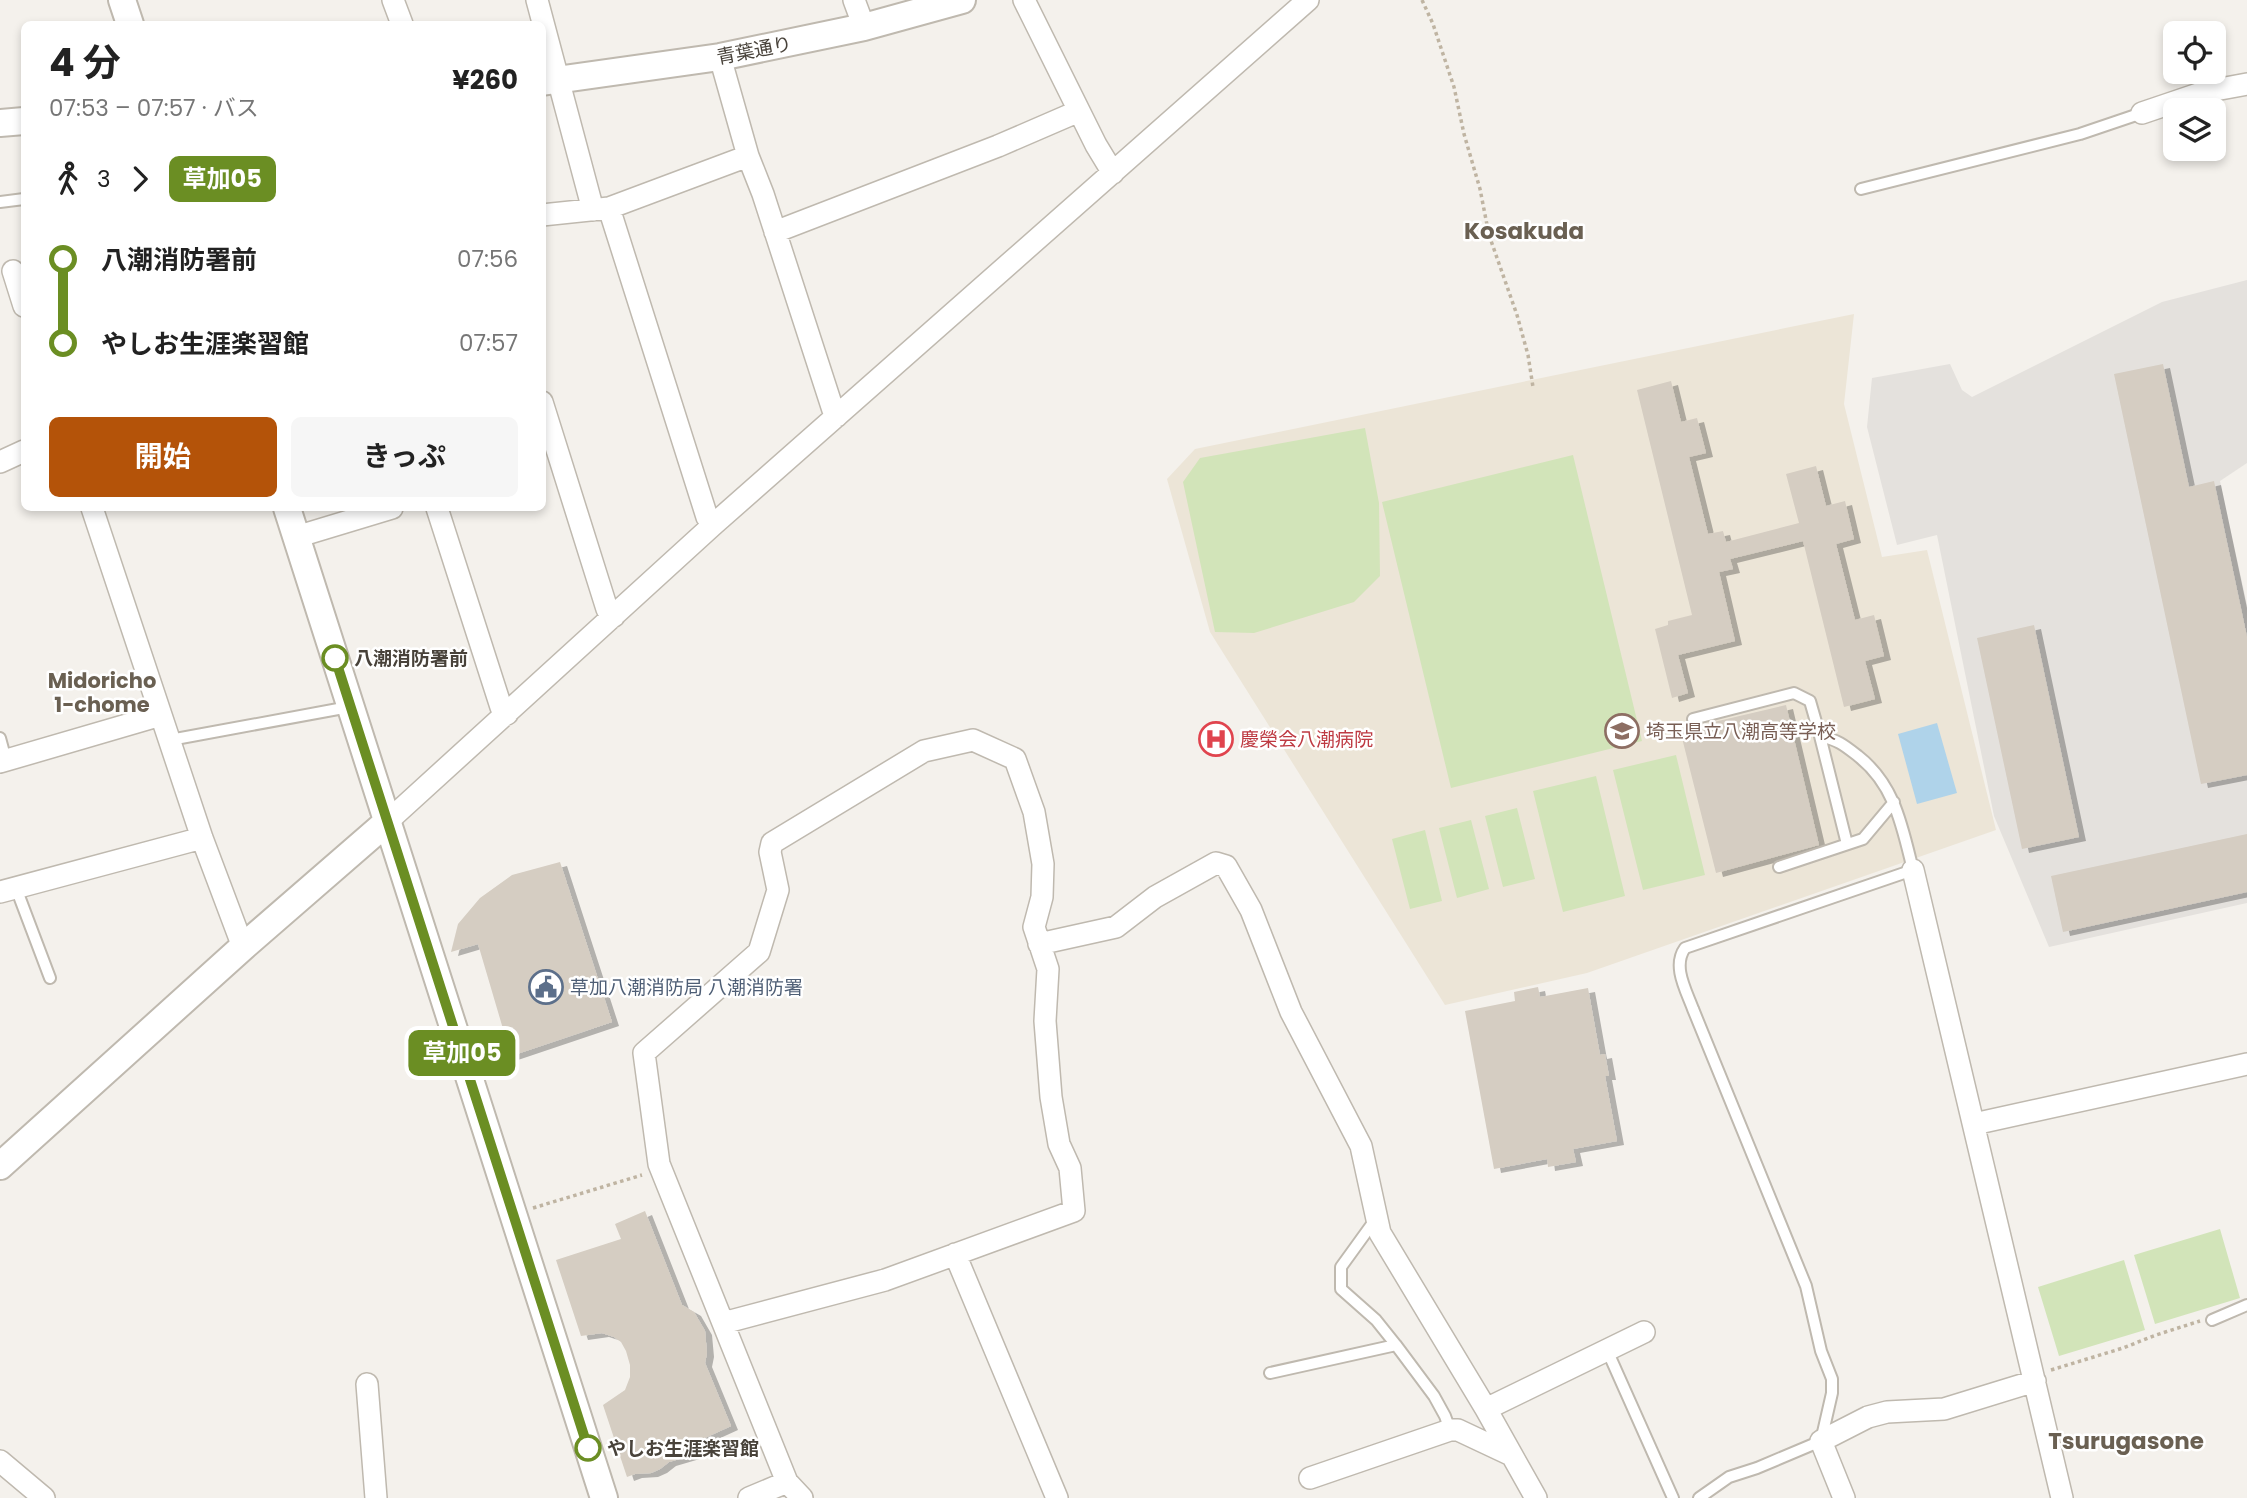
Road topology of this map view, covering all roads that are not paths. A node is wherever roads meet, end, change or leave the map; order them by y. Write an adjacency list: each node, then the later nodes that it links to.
1 (122, 0): 8 (street)
2 (393, 0): 9 (street)
3 (537, 0): 10 (street)
4 (854, 0): 11 (street)
5 (962, 0): 11 (street, 青葉通り)
6 (1024, 0): 16 (street)
7 (1308, 0): 21 (street)
8 (129, 21)
9 (401, 21)
10 (541, 21)
11 (864, 27): 13 (street, 青葉通り)
12 (546, 52): 14 (street)
13 (720, 57): 14 (street, 青葉通り); 20 (street)
14 (551, 81): 25 (street)
15 (2247, 83): 17 (street)
16 (1079, 111): 21 (street); 27 (street)
17 (2142, 113): 22 (lane)
18 (21, 121): 19 (street)
19 (0, 123)
20 (748, 156): 25 (street); 27 (street)
21 (1113, 173): 31 (street)
22 (1861, 190)
23 (21, 199): 24 (lane)
24 (0, 202)
25 (601, 209): 26 (street); 38 (street)
26 (546, 215)
27 (775, 232): 31 (street)
28 (12, 271): 29 (street)
29 (21, 297)
30 (546, 415): 40 (street)
31 (837, 416): 38 (street)
32 (21, 452): 33 (street)
33 (0, 462)
34 (93, 511): 42 (street)
35 (288, 511): 39 (street)
36 (382, 511): 39 (street)
37 (438, 511): 43 (street)
38 (713, 525): 40 (street)
39 (296, 537): 41 (street)
40 (614, 616): 43 (street)
41 (350, 707): 47 (lane); 50 (street)
42 (161, 715): 47 (street); 48 (street)
43 (507, 715): 50 (street)
44 (1693, 719): 45 (lane)
45 (1820, 736): 49 (lane); 52 (lane)
46 (0, 738): 48 (lane)
47 (170, 740): 51 (street)
48 (3, 761)
49 (1894, 802): 52 (lane); 54 (lane)
50 (387, 822): 57 (street); 82 (street)
51 (202, 838): 55 (street); 57 (street)
52 (1847, 844): 53 (lane)
53 (1779, 867)
54 (1913, 870): 60 (street); 75 (lane)
55 (8, 890): 58 (lane)
56 (1039, 944): 62 (street); 63 (street); 66 (street)
57 (243, 947): 61 (street)
58 (50, 978)
59 (2247, 1065): 60 (street)
60 (1974, 1125): 71 (street)
61 (0, 1166)
62 (1377, 1218): 68 (lane); 73 (street)
63 (955, 1254): 66 (street); 85 (street)
64 (2247, 1305): 65 (lane)
65 (2212, 1320)
66 (723, 1323): 79 (street)
67 (1644, 1332): 69 (street)
68 (1396, 1345): 70 (lane); 74 (lane)
69 (1607, 1350): 73 (street); 87 (lane)
70 (1270, 1373)
71 (2034, 1378): 75 (street); 90 (street)
72 (367, 1384): 81 (street)
73 (1486, 1409): 76 (street)
74 (1450, 1430): 76 (street); 78 (street)
75 (1821, 1441): 88 (lane); 89 (street)
76 (1509, 1454): 86 (street)
77 (0, 1461): 80 (street)
78 (1310, 1478)
79 (787, 1482): 83 (street); 84 (street)
80 (44, 1498)
81 (376, 1498)
82 (604, 1498)
83 (749, 1498)
84 (802, 1498)
85 (1057, 1498)
86 (1536, 1498)
87 (1673, 1498)
88 (1699, 1498)
89 (1844, 1498)
90 (2062, 1498)

